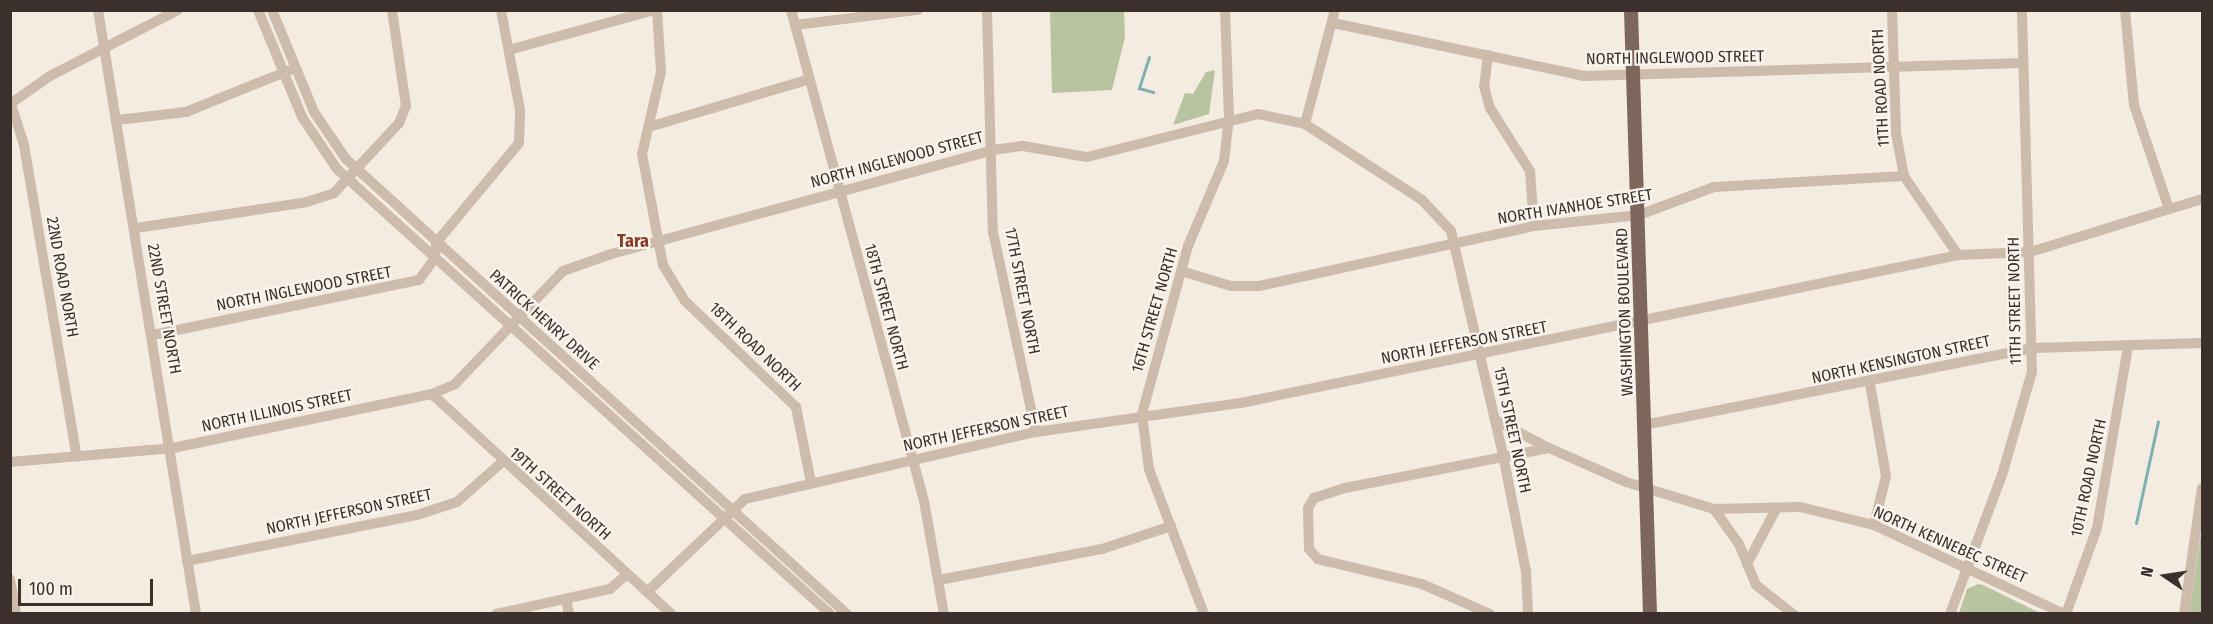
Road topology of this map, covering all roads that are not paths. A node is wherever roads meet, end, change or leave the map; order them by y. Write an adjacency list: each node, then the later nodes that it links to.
1 (98, 10): 19 (street, 22ND STREET NORTH)
2 (178, 10): 19 (street)
3 (258, 10): 25 (street, PATRICK HENRY DRIVE)
4 (272, 10): 23 (street, PATRICK HENRY DRIVE)
5 (392, 10): 34 (street)
6 (501, 10): 20 (street)
7 (655, 10): 20 (street); 32 (street)
8 (791, 10): 18 (street, 18TH STREET NORTH)
9 (918, 10): 18 (street)
10 (987, 10): 33 (street, 17TH STREET NORTH)
11 (1225, 10): 29 (street, 16TH STREET NORTH)
12 (1335, 10): 17 (street)
13 (1631, 10): 26 (main road, WASHINGTON BOULEVARD)
14 (1892, 10): 24 (street, 11TH ROAD NORTH)
15 (2022, 10): 22 (street, 11TH STREET NORTH)
16 (2125, 10): 39 (street)
17 (1333, 23): 21 (street, NORTH INGLEWOOD STREET); 31 (street)
18 (795, 25): 27 (street, 18TH STREET NORTH)
19 (104, 47): 28 (street); 30 (street, 22ND STREET NORTH)
20 (509, 50): 44 (street)
21 (1488, 55): 26 (street, NORTH INGLEWOOD STREET); 41 (street)
22 (2023, 63): 24 (street, NORTH INGLEWOOD STREET); 46 (street, 11TH STREET NORTH)
23 (296, 68): 25 (street); 34 (street, PATRICK HENRY DRIVE)
24 (1893, 68): 26 (street, NORTH INGLEWOOD STREET); 35 (street, 11TH ROAD NORTH)
25 (283, 73): 30 (street); 36 (street, PATRICK HENRY DRIVE)
26 (1634, 75): 40 (main road, WASHINGTON BOULEVARD)
27 (807, 80): 32 (street); 37 (street, 18TH STREET NORTH)
28 (11, 104): 66 (street, 22ND ROAD NORTH)
29 (1229, 118): 31 (street, NORTH INGLEWOOD STREET); 33 (street, NORTH INGLEWOOD STREET); 49 (street, 16TH STREET NORTH)
30 (118, 120): 42 (street, 22ND STREET NORTH)
31 (1305, 124): 45 (street, 15TH STREET NORTH)
32 (649, 127): 43 (street)
33 (993, 150): 37 (street, NORTH INGLEWOOD STREET); 62 (street, 17TH STREET NORTH)
34 (356, 169): 36 (street); 44 (street, PATRICK HENRY DRIVE)
35 (1904, 176): 40 (street, NORTH IVANHOE STREET); 47 (street, 11TH ROAD NORTH)
36 (346, 179): 42 (street); 48 (street, PATRICK HENRY DRIVE)
37 (838, 190): 43 (street, NORTH INGLEWOOD STREET); 67 (street, 18TH STREET NORTH)
38 (2202, 199): 39 (street, NORTH JEFFERSON STREET)
39 (2168, 206): 46 (street, NORTH JEFFERSON STREET)
40 (1639, 215): 41 (street, NORTH IVANHOE STREET); 51 (main road, WASHINGTON BOULEVARD)
41 (1534, 226): 45 (street, NORTH IVANHOE STREET)
42 (136, 228): 52 (street, 22ND STREET NORTH)
43 (658, 242): 50 (street, NORTH INGLEWOOD STREET); 70 (street, 18TH ROAD NORTH)
44 (436, 243): 48 (street); 50 (street, PATRICK HENRY DRIVE)
45 (1458, 244): 49 (street, NORTH IVANHOE STREET); 56 (street, 15TH STREET NORTH)
46 (2030, 252): 47 (street, NORTH JEFFERSON STREET); 55 (street, 11TH STREET NORTH)
47 (1958, 255): 51 (street, NORTH JEFFERSON STREET)
48 (435, 258): 50 (street, PATRICK HENRY DRIVE); 52 (street, NORTH INGLEWOOD STREET)
49 (1181, 271): 59 (street, 16TH STREET NORTH)
50 (515, 322): 58 (street, NORTH ILLINOIS STREET); 73 (street, PATRICK HENRY DRIVE); 76 (street, PATRICK HENRY DRIVE)
51 (1642, 324): 56 (street, NORTH JEFFERSON STREET); 61 (main road, WASHINGTON BOULEVARD)
52 (153, 335): 63 (street, 22ND STREET NORTH)
53 (2202, 343): 54 (street, NORTH KENSINGTON STREET)
54 (2128, 346): 55 (street, NORTH KENSINGTON STREET); 100 (street, 10TH ROAD NORTH)
55 (2033, 348): 57 (street, NORTH KENSINGTON STREET); 81 (street, 11TH STREET NORTH)
56 (1480, 353): 59 (street, NORTH JEFFERSON STREET); 60 (street, 15TH STREET NORTH)
57 (1870, 384): 61 (street, NORTH KENSINGTON STREET); 77 (street)
58 (432, 394): 63 (street, NORTH ILLINOIS STREET); 69 (street, 19TH STREET NORTH)
59 (1142, 414): 62 (street, NORTH JEFFERSON STREET); 78 (street, 16TH STREET NORTH)
60 (1495, 420): 64 (street, NORTH KENNEBEC STREET); 65 (street, 15TH STREET NORTH)
61 (1644, 425): 71 (main road, WASHINGTON BOULEVARD)
62 (1036, 432): 67 (street, NORTH JEFFERSON STREET)
63 (172, 448): 66 (street, NORTH ILLINOIS STREET); 79 (street, 22ND STREET NORTH)
64 (1549, 448): 65 (street); 71 (street, NORTH KENNEBEC STREET)
65 (1503, 455): 95 (street); 96 (street, 15TH STREET NORTH)
66 (77, 457): 68 (street, NORTH ILLINOIS STREET)
67 (912, 461): 70 (street, NORTH JEFFERSON STREET); 84 (street, 18TH STREET NORTH)
68 (10, 462)
69 (502, 462): 79 (street, NORTH JEFFERSON STREET); 82 (street, 19TH STREET NORTH)
70 (811, 483): 73 (street, NORTH JEFFERSON STREET)
71 (1646, 487): 74 (street, NORTH KENNEBEC STREET); 97 (main road, WASHINGTON BOULEVARD)
72 (2202, 488): 101 (street)
73 (730, 508): 76 (street); 87 (street, PATRICK HENRY DRIVE)
74 (1714, 509): 75 (street, NORTH KENNEBEC STREET); 80 (street)
75 (1776, 509): 77 (street, NORTH KENNEBEC STREET); 80 (street)
76 (721, 516): 85 (street); 87 (street, PATRICK HENRY DRIVE)
77 (1874, 525): 81 (street, NORTH KENNEBEC STREET)
78 (1171, 526): 84 (street); 94 (street, 16TH STREET NORTH)
79 (187, 561): 89 (street, 22ND STREET NORTH)
80 (1748, 564): 98 (street)
81 (1967, 567): 99 (street, 11TH STREET NORTH); 100 (street, NORTH KENNEBEC STREET)
82 (627, 574): 85 (street, 19TH STREET NORTH); 86 (street)
83 (10, 579): 88 (street)
84 (939, 580): 93 (street, 18TH STREET NORTH)
85 (647, 592): 92 (street, 19TH STREET NORTH)
86 (567, 599): 90 (street); 91 (street)
87 (837, 612)
88 (16, 614)
89 (196, 614)
90 (496, 614)
91 (568, 614)
92 (671, 614)
93 (944, 614)
94 (1204, 614)
95 (1490, 614)
96 (1528, 614)
97 (1650, 614)
98 (1793, 614)
99 (1950, 614)
100 (2065, 614)
101 (2184, 614)

